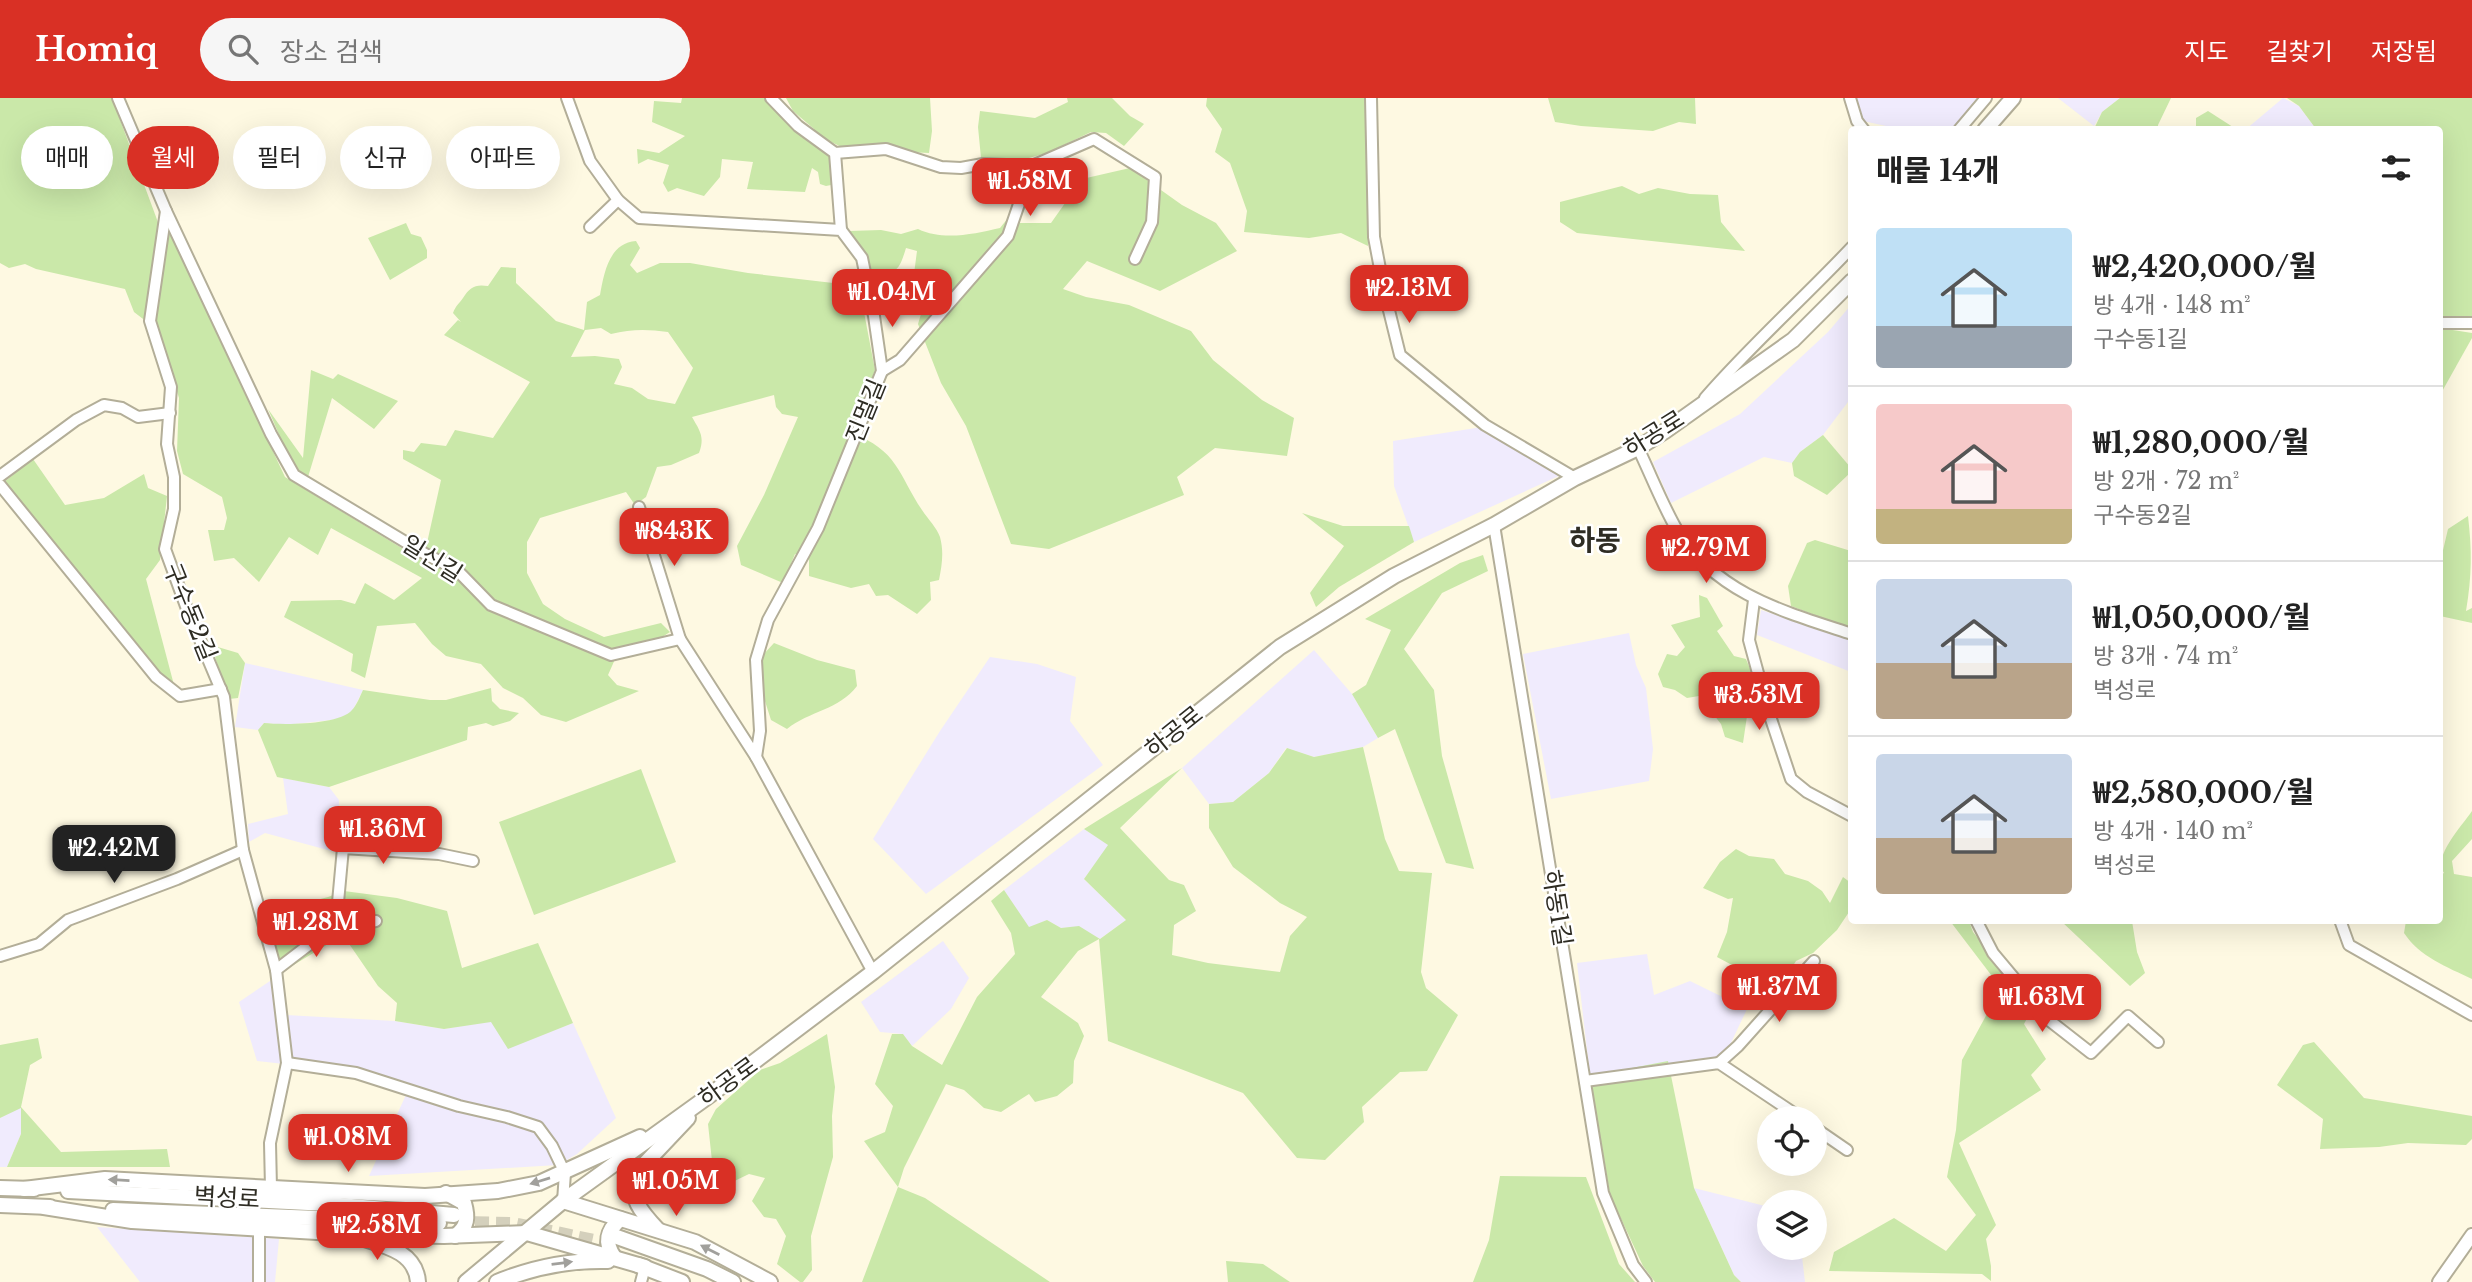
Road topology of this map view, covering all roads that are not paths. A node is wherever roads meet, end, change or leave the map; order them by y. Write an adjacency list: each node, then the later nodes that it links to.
1 (118, 98): 14 (street, 일신길)
2 (567, 98): 13 (street)
3 (772, 98): 11 (street)
4 (1370, 98): 27 (street)
5 (1850, 98): 8 (street)
6 (1986, 98): 9 (street)
7 (2013, 98): 10 (main road)
8 (1861, 126)
9 (1962, 126)
10 (1988, 126)
11 (835, 153): 12 (street); 16 (street)
12 (1032, 166): 18 (street); 22 (street)
13 (618, 200): 15 (street); 16 (street)
14 (166, 211): 24 (street, 구수동2길); 33 (street, 일신길)
15 (590, 227)
16 (841, 230): 22 (street, 진멀길)
17 (1848, 251): 23 (street)
18 (1135, 259)
19 (1848, 285): 23 (main road, 하공로)
20 (2443, 323): 21 (street)
21 (2472, 323)
22 (882, 371): 35 (street, 진멀길)
23 (1697, 407): 25 (main road, 하공로)
24 (170, 414): 26 (street); 34 (street, 구수동2길)
25 (1638, 448): 27 (main road, 하공로); 31 (street)
26 (0, 476)
27 (1575, 478): 30 (main road, 하공로)
28 (0, 485): 34 (street)
29 (639, 507): 33 (street)
30 (1493, 525): 46 (main road, 하공로); 51 (street, 하동1길)
31 (1754, 600): 32 (street); 36 (street)
32 (1848, 633)
33 (680, 639): 35 (street)
34 (221, 690): 37 (street, 구수동2길)
35 (756, 757): 46 (street)
36 (1848, 814)
37 (243, 850): 43 (street); 45 (street, 구수동2길)
38 (473, 861): 40 (street)
39 (376, 921): 40 (street)
40 (336, 924): 45 (street)
41 (1978, 924): 48 (street)
42 (2341, 924): 47 (street)
43 (0, 956)
44 (1814, 961): 50 (street)
45 (276, 970): 49 (street, 구수동2길)
46 (873, 972): 52 (main road, 하공로)
47 (2472, 1015)
48 (2158, 1042)
49 (287, 1063): 57 (street); 59 (street, 구수동2길)
50 (1719, 1063): 51 (street); 53 (street)
51 (1586, 1081): 83 (street, 하동1길)
52 (710, 1095): 54 (main road, 하공로); 68 (main road)
53 (1783, 1106)
54 (670, 1124): 57 (main road); 62 (main road, 하공로)
55 (1827, 1136): 56 (street)
56 (1847, 1150)
57 (565, 1173): 61 (main road, one-way to 61); 62 (street)
58 (0, 1188): 60 (main road, 벽성로)
59 (271, 1188): 60 (main road, one-way to 60); 61 (main road)
60 (24, 1189): 66 (main road, 벽성로)
61 (446, 1193): 66 (main road)
62 (563, 1201): 65 (main road); 69 (main road, 하공로)
63 (0, 1205): 64 (main road, 벽성로)
64 (44, 1207): 66 (main road, 벽성로); 67 (main road)
65 (620, 1219): 68 (main road); 72 (main road)
66 (454, 1225): 69 (main road); 70 (main road)
67 (262, 1228): 70 (main road); 74 (street, 벽성로)
68 (659, 1231): 82 (main road, one-way to 68)
69 (527, 1233): 72 (main road); 76 (main road, 하공로)
70 (350, 1234): 75 (main road)
71 (2472, 1235): 84 (street)
72 (616, 1247): 73 (main road); 80 (main road); 81 (main road)
73 (645, 1267): 77 (main road, one-way to 73); 78 (street); 79 (main road)
74 (259, 1282)
75 (418, 1282)
76 (466, 1282)
77 (497, 1282)
78 (641, 1282)
79 (682, 1282)
80 (713, 1282)
81 (733, 1282)
82 (770, 1282)
83 (1646, 1282)
84 (2439, 1282)

